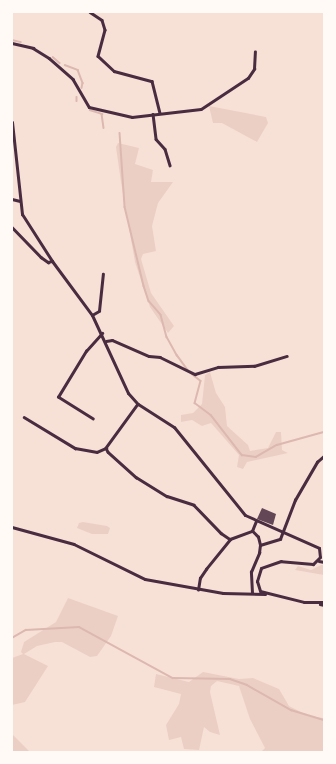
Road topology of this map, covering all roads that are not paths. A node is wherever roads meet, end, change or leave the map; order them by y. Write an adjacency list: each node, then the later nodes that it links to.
1 (90, 12): 4 (street)
2 (12, 43): 5 (street)
3 (255, 52): 4 (street)
4 (160, 113): 5 (street)
5 (154, 114): 7 (street)
6 (12, 122): 9 (street)
7 (170, 165)
8 (12, 199): 9 (street)
9 (20, 201): 11 (street)
10 (12, 227): 11 (street)
11 (52, 261): 13 (street)
12 (103, 274): 13 (street)
13 (92, 315): 14 (street)
14 (102, 333): 15 (street); 19 (street)
15 (106, 341): 16 (street); 17 (street)
16 (287, 356)
17 (138, 404): 20 (street); 22 (street)
18 (24, 417): 20 (street)
19 (93, 418)
20 (106, 448): 26 (street)
21 (324, 456): 25 (street)
22 (256, 521): 24 (street); 25 (street)
23 (12, 528): 30 (street)
24 (252, 531): 26 (street); 27 (street)
25 (283, 532): 27 (street); 28 (street)
26 (230, 539): 30 (street)
27 (260, 544): 31 (street)
28 (319, 561): 29 (street); 32 (street)
29 (324, 562)
30 (198, 590): 31 (street)
31 (252, 593): 32 (street)
32 (265, 594): 34 (street)
33 (324, 602): 34 (street)
34 (320, 604): 35 (street)
35 (324, 606)

